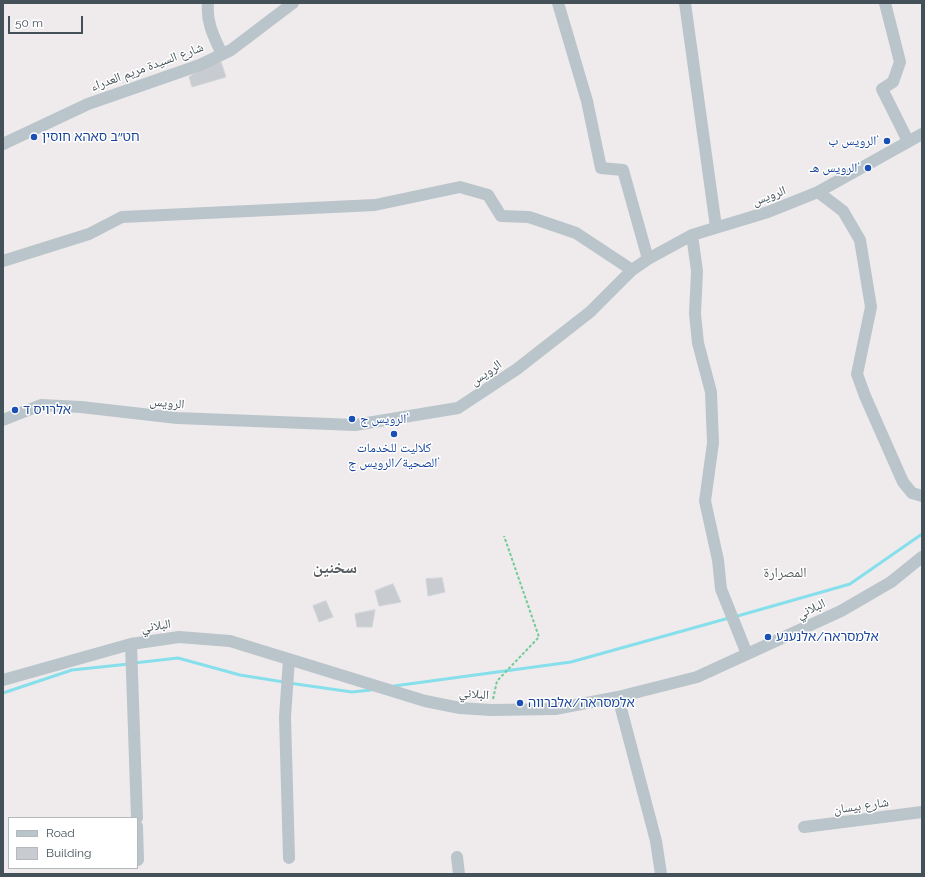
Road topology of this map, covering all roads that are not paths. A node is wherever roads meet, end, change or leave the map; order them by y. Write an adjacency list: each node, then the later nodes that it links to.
1 (208, 3): 6 (street)
2 (293, 3): 6 (street, شارع السيدة مريم العدراء)
3 (558, 3): 13 (street)
4 (685, 3): 11 (street)
5 (885, 3): 8 (street)
6 (222, 54): 9 (street, شارع السيدة مريم العدراء)
7 (922, 134): 8 (street, الرويس)
8 (908, 141): 10 (street, الرويس)
9 (3, 144)
10 (818, 192): 11 (street, الرويس); 17 (street)
11 (716, 227): 12 (street, الرويس)
12 (692, 235): 13 (street, الرويس); 20 (street)
13 (648, 258): 15 (street, الرويس)
14 (3, 261): 15 (street)
15 (632, 270): 16 (street, الرويس)
16 (3, 420)
17 (922, 496)
18 (922, 557): 20 (street, البلاني)
19 (131, 644): 21 (street, البلاني); 22 (street, البلاني); 25 (street)
20 (747, 654): 23 (street, البلاني)
21 (289, 660): 23 (street, البلاني); 28 (street)
22 (3, 680)
23 (618, 697): 30 (street)
24 (922, 812): 26 (street, شارع بيسان)
25 (137, 817)
26 (804, 827)
27 (456, 857): 29 (street)
28 (289, 858)
29 (459, 874)
30 (661, 874)

